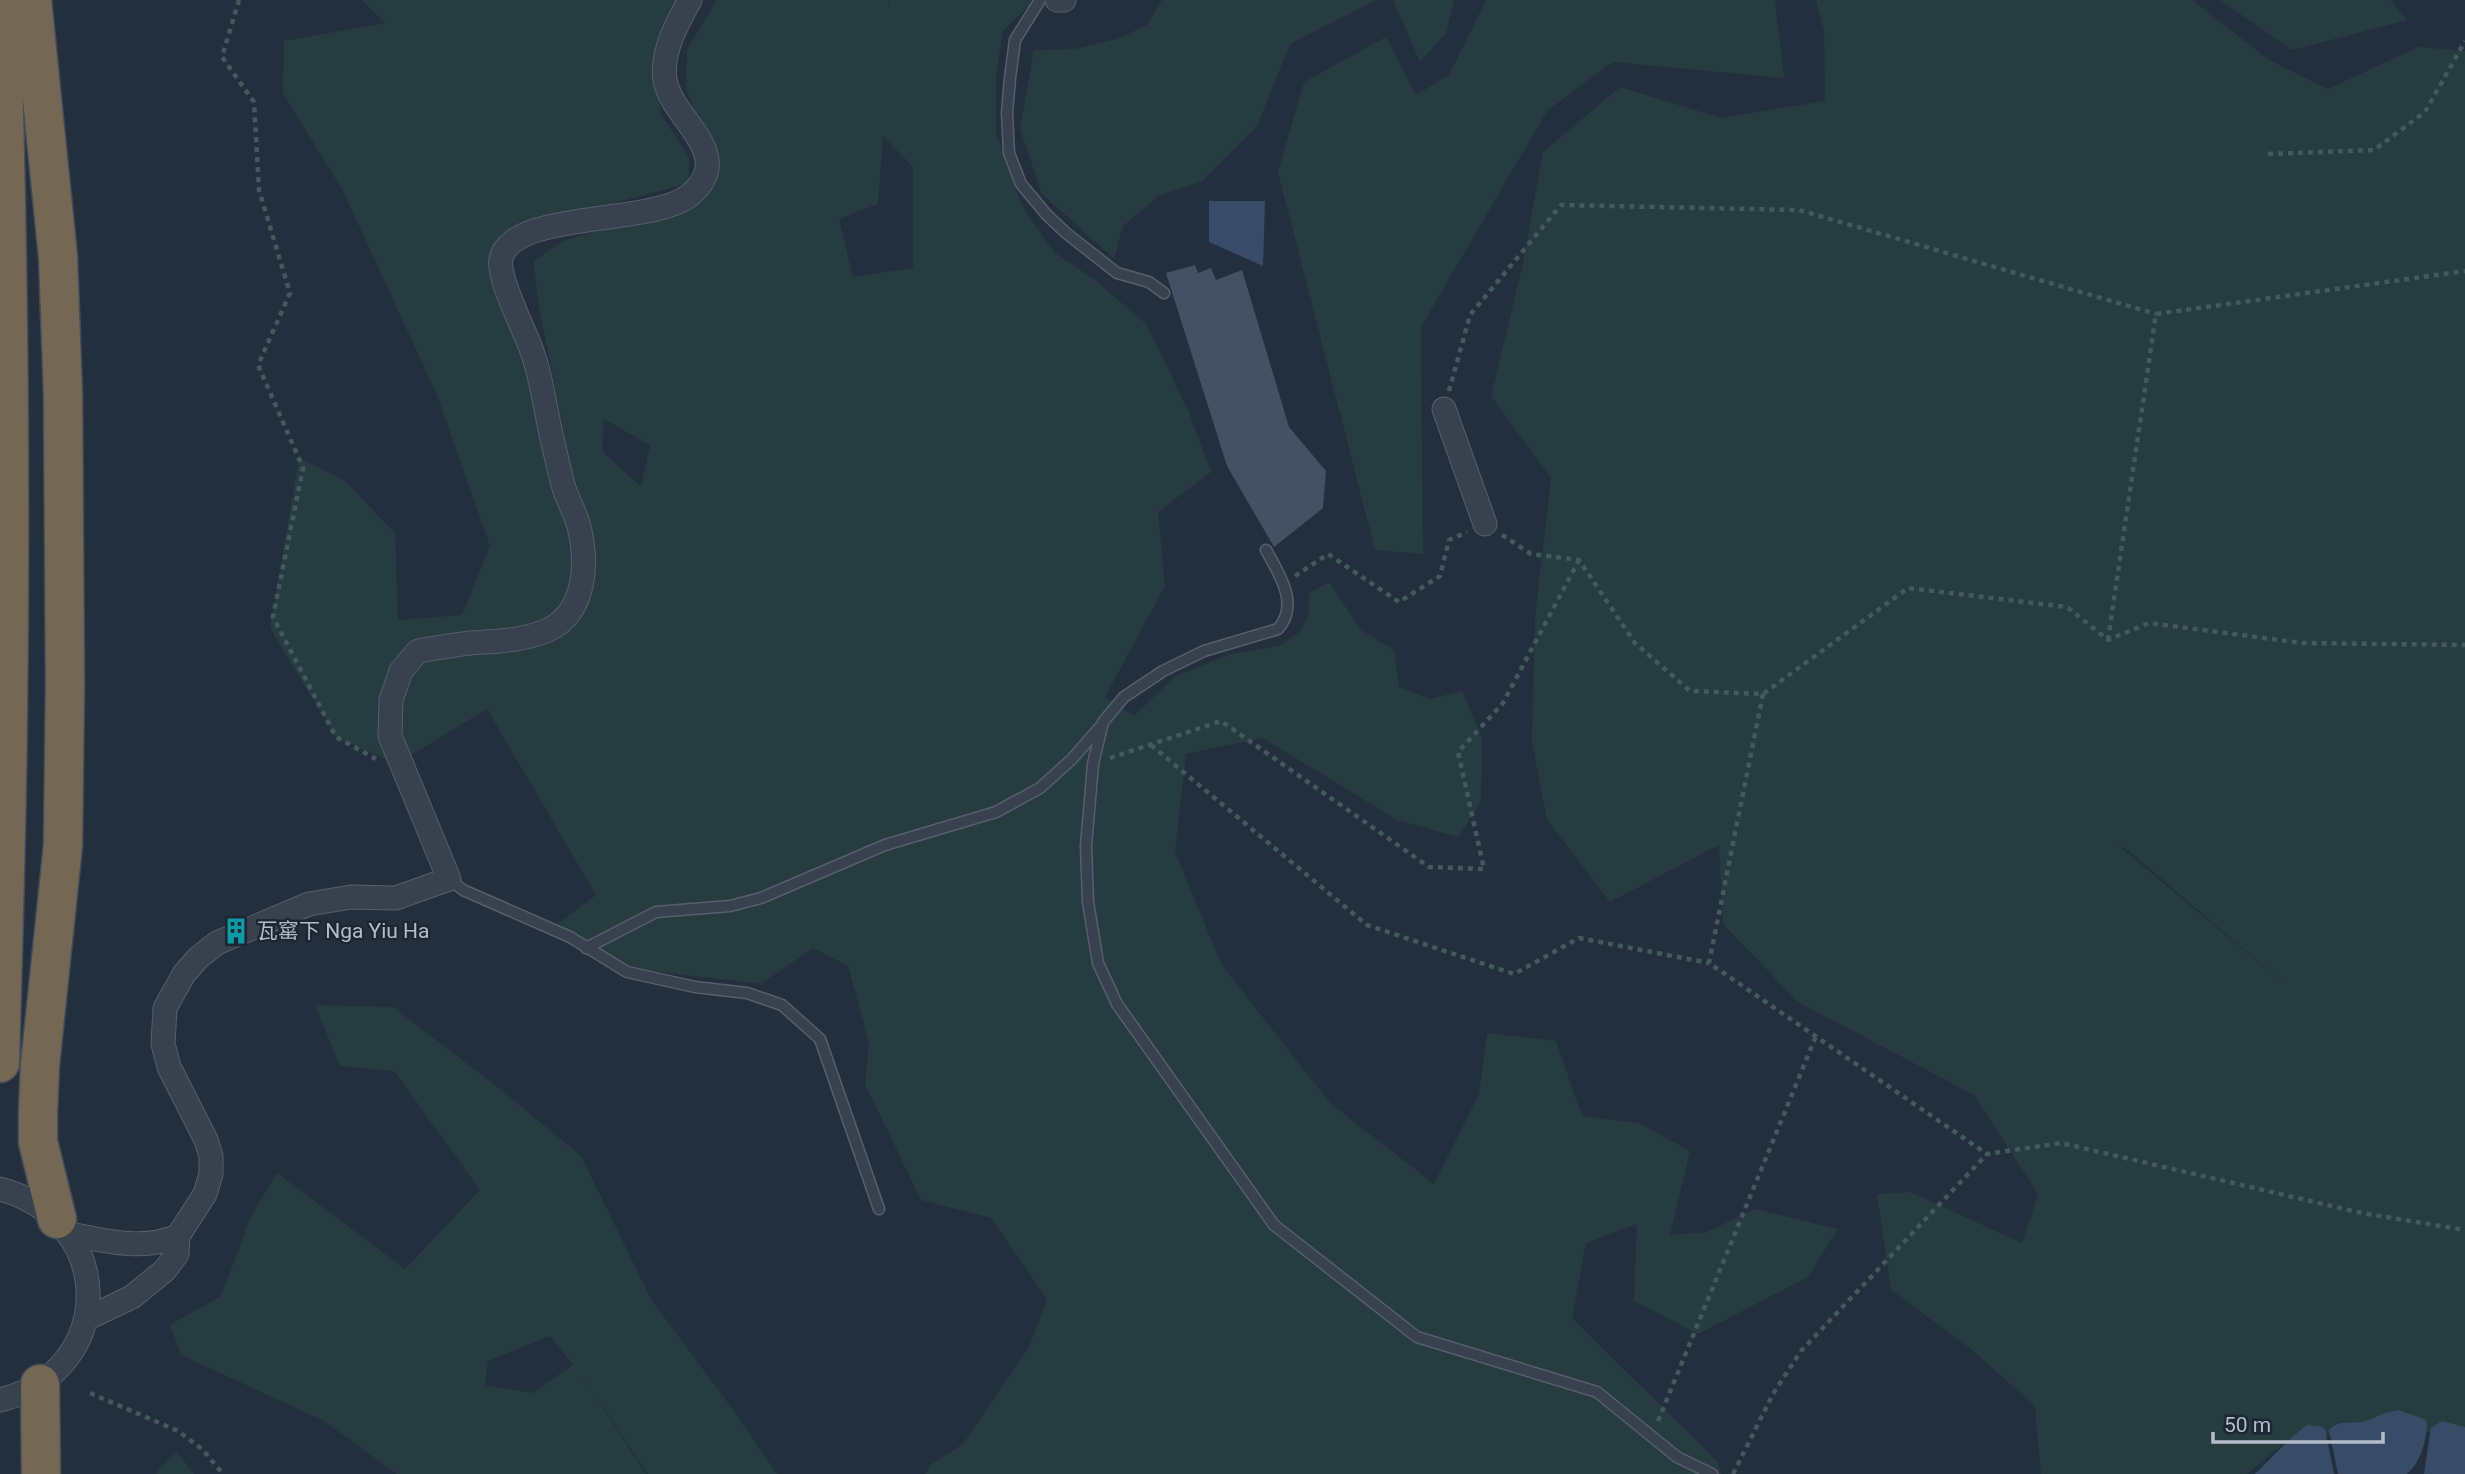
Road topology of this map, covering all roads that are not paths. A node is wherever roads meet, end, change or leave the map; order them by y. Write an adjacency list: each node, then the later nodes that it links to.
1 (1, 0): 14 (highway)
2 (32, 0): 17 (highway)
3 (690, 0): 12 (street)
4 (1040, 0): 7 (lane)
5 (1057, 0): 6 (street)
6 (1063, 0)
7 (1164, 293)
8 (1444, 409): 9 (street)
9 (1485, 524)
10 (1266, 550): 11 (lane)
11 (1104, 722): 13 (lane); 23 (lane)
12 (449, 879): 13 (lane); 18 (street)
13 (586, 948): 16 (lane)
14 (0, 1063)
15 (0, 1189): 17 (street)
16 (879, 1209)
17 (63, 1226): 18 (street); 19 (street)
18 (178, 1236): 19 (street)
19 (86, 1319): 20 (street)
20 (40, 1384): 21 (street); 22 (highway)
21 (0, 1400)
22 (41, 1474)
23 (1712, 1474)

